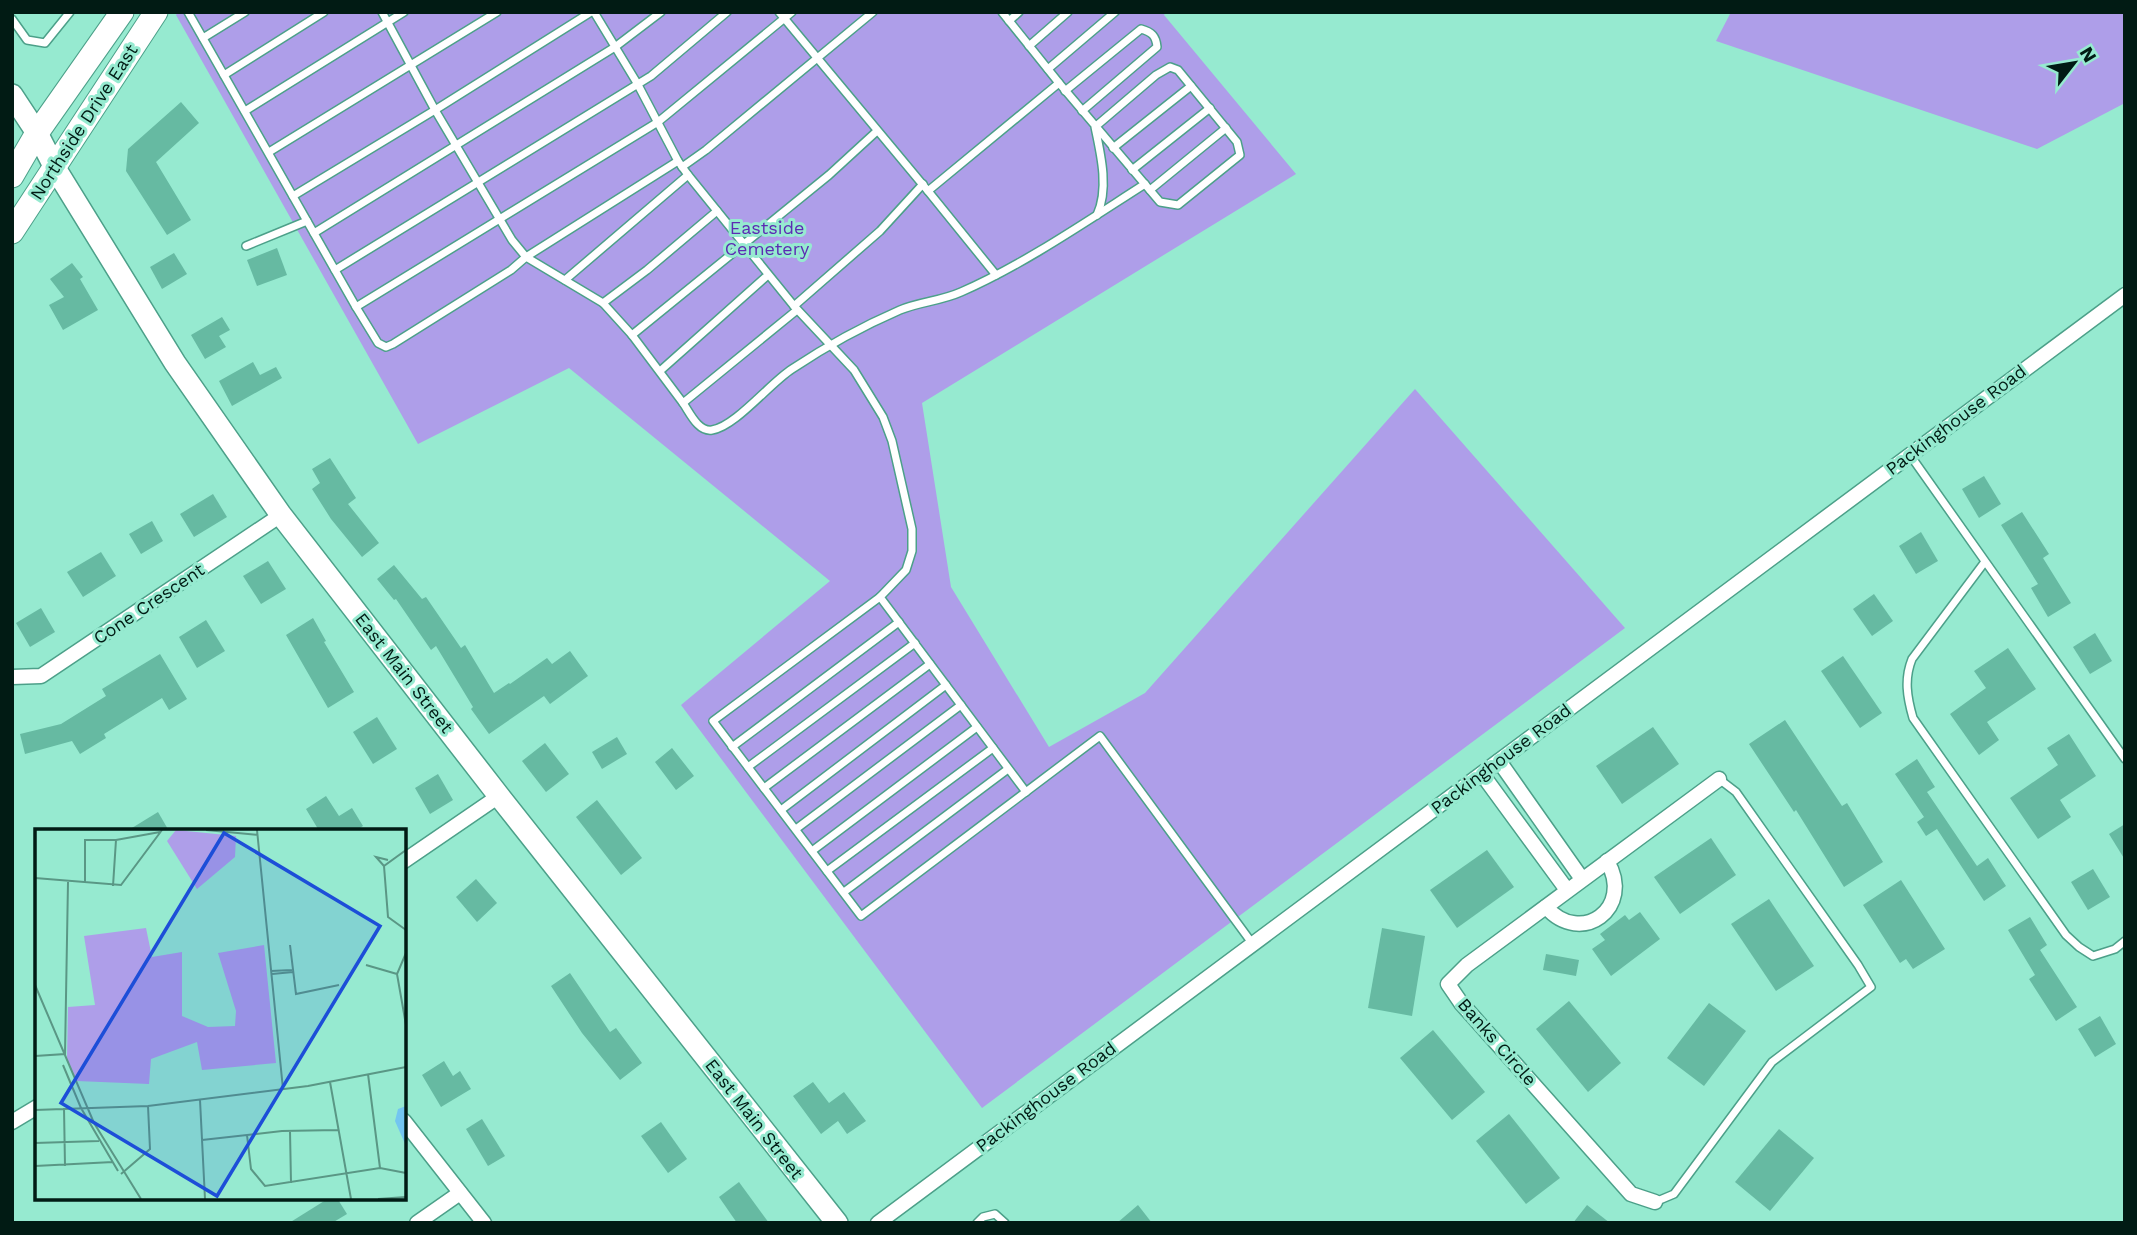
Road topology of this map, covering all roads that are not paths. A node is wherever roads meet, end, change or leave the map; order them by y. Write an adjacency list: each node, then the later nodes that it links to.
1 (69, 12): 20 (lane)
2 (122, 12): 43 (main road, Northside Drive East)
3 (156, 12): 48 (main road, Northside Drive East)
4 (188, 12): 23 (lane)
5 (245, 12): 23 (lane)
6 (324, 12): 29 (lane)
7 (382, 12): 22 (lane)
8 (404, 12): 22 (lane)
9 (498, 12): 27 (lane)
10 (592, 12): 25 (lane); 36 (lane)
11 (661, 12): 25 (lane)
12 (727, 12): 30 (lane)
13 (792, 12): 19 (lane)
14 (873, 12): 26 (lane)
15 (1002, 12): 21 (lane)
16 (1019, 12): 21 (lane)
17 (1068, 12): 24 (lane)
18 (1115, 12): 28 (lane)
19 (782, 15): 26 (lane); 39 (lane)
20 (12, 19)
21 (1009, 21): 24 (lane)
22 (387, 22): 27 (lane); 37 (lane)
23 (203, 38): 29 (lane)
24 (1029, 46): 28 (lane)
25 (615, 47): 30 (lane); 44 (lane)
26 (818, 59): 42 (lane); 47 (lane)
27 (411, 65): 36 (lane); 46 (lane)
28 (1048, 69): 31 (lane)
29 (224, 75): 37 (lane)
30 (637, 83): 39 (lane); 52 (lane)
31 (1059, 83): 33 (lane); 53 (lane)
32 (1191, 86): 35 (lane); 40 (lane); 45 (lane)
33 (1065, 90): 38 (lane); 38 (lane)
34 (12, 95): 43 (main road, East Main Street)
35 (1210, 108): 41 (lane); 49 (lane)
36 (435, 110): 44 (lane); 55 (lane)
37 (245, 111): 46 (lane)
38 (1082, 111): 40 (lane)
39 (658, 122): 47 (lane); 58 (lane)
40 (1095, 127): 45 (lane); 57 (lane)
41 (1226, 128): 54 (lane); 54 (lane)
42 (877, 131): 53 (lane); 62 (lane)
43 (37, 133): 48 (main road, East Main Street); 50 (main road, Northside Drive East)
44 (456, 146): 52 (lane); 61 (lane)
45 (1113, 148): 49 (lane)
46 (269, 152): 55 (lane)
47 (680, 164): 51 (lane); 64 (lane)
48 (55, 168): 60 (main road, Northside Drive East); 78 (main road, East Main Street)
49 (1132, 170): 54 (lane)
50 (12, 176)
51 (688, 176): 56 (lane); 68 (lane)
52 (477, 183): 58 (lane); 65 (lane)
53 (925, 187): 67 (lane); 72 (lane)
54 (1147, 187): 57 (lane)
55 (293, 196): 59 (lane)
56 (717, 211): 62 (lane); 70 (lane)
57 (1097, 215): 67 (lane)
58 (498, 219): 64 (lane); 71 (lane)
59 (307, 221): 61 (lane); 63 (lane)
60 (12, 232)
61 (314, 233): 65 (lane)
62 (744, 244): 66 (lane); 73 (lane)
63 (246, 246)
64 (526, 257): 68 (lane); 71 (lane)
65 (334, 270): 71 (lane)
66 (768, 275): 72 (lane); 75 (lane)
67 (996, 275): 74 (lane)
68 (565, 281): 70 (lane)
69 (2125, 295): 77 (street, Packinghouse Road)
70 (603, 303): 73 (lane)
71 (355, 307)
72 (795, 308): 74 (lane); 76 (lane)
73 (632, 335): 75 (lane)
74 (831, 346): 76 (lane); 80 (lane)
75 (660, 371): 76 (lane)
76 (683, 403)
77 (1909, 455): 79 (lane); 91 (street, Packinghouse Road)
78 (281, 515): 84 (street, Cone Crescent); 98 (main road, East Main Street)
79 (1984, 563): 90 (lane); 109 (lane)
80 (880, 597): 81 (lane); 88 (lane)
81 (899, 622): 82 (lane); 88 (lane)
82 (915, 643): 83 (lane); 92 (lane)
83 (930, 664): 85 (lane); 96 (lane)
84 (12, 677)
85 (946, 685): 86 (lane); 99 (lane)
86 (961, 705): 87 (lane); 100 (lane)
87 (977, 727): 89 (lane); 101 (lane)
88 (732, 747): 92 (lane)
89 (993, 748): 93 (lane); 104 (lane)
90 (2125, 759)
91 (1499, 761): 94 (street, Packinghouse Road); 105 (street)
92 (748, 767): 96 (lane)
93 (1008, 769): 97 (lane); 107 (lane)
94 (1482, 774): 106 (street); 110 (street, Packinghouse Road)
95 (1719, 779): 103 (street, Banks Circle); 115 (lane)
96 (764, 788): 99 (lane)
97 (1026, 792): 107 (lane); 110 (lane)
98 (499, 796): 102 (street); 118 (main road, East Main Street)
99 (780, 810): 100 (lane)
100 (796, 829): 101 (lane)
101 (812, 851): 104 (lane)
102 (406, 860)
103 (1607, 861): 105 (street, Banks Circle); 108 (street)
104 (827, 871): 107 (lane)
105 (1582, 879): 106 (street, Banks Circle)
106 (1567, 890): 108 (street, Banks Circle)
107 (844, 892)
108 (1546, 907): 115 (street, Banks Circle)
109 (2125, 941)
110 (1252, 943): 119 (street, Packinghouse Road)
111 (35, 1108): 112 (street)
112 (12, 1122)
113 (406, 1124): 114 (street)
114 (460, 1193): 116 (street); 117 (street)
115 (1655, 1202)
116 (417, 1223)
117 (484, 1223)
118 (837, 1223)
119 (878, 1223)
120 (977, 1223): 121 (lane)
121 (1005, 1223)

